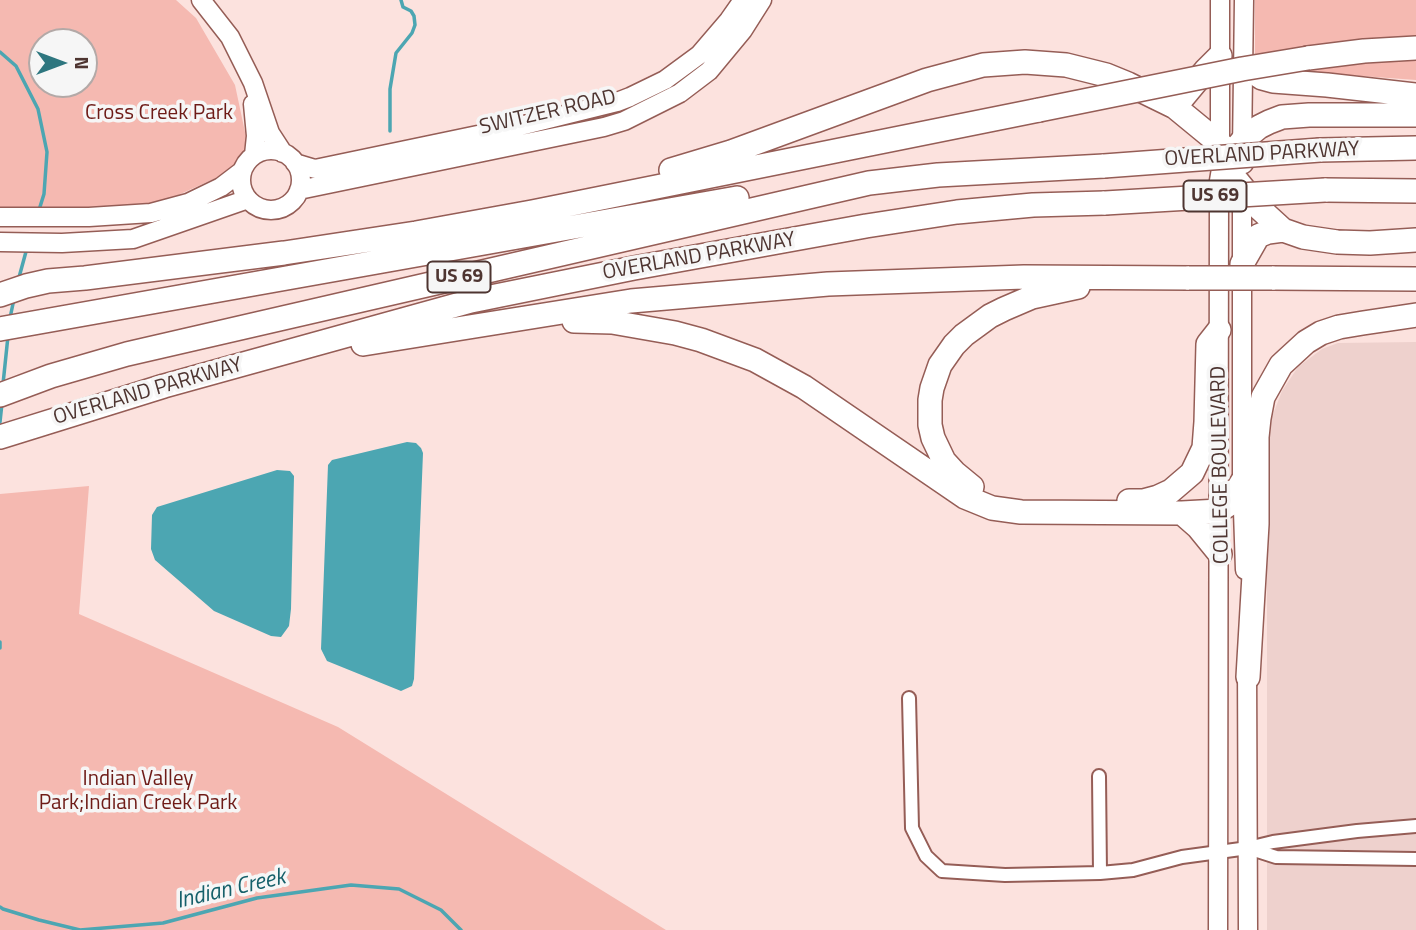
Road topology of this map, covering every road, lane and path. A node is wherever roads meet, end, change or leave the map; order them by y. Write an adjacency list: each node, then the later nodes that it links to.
1 (201, 0): 10 (main road)
2 (743, 0): 6 (main road, SWITZER ROAD)
3 (762, 0): 6 (main road, SWITZER ROAD)
4 (1220, 0): 8 (main road, COLLEGE BOULEVARD)
5 (1244, 0): 9 (main road, COLLEGE BOULEVARD)
6 (736, 25): 14 (main road, SWITZER ROAD)
7 (1416, 47): 24 (highway, bridge)
8 (1220, 56): 12 (highway); 18 (main road, COLLEGE BOULEVARD)
9 (1244, 65): 11 (highway); 18 (main road, COLLEGE BOULEVARD)
10 (253, 83): 16 (main road); 17 (main road)
11 (1416, 95)
12 (1175, 107): 18 (highway); 24 (highway)
13 (1416, 115): 18 (highway)
14 (518, 136): 17 (main road, SWITZER ROAD); 21 (main road, SWITZER ROAD)
15 (1416, 148): 20 (highway, OVERLAND PARKWAY / US 69, bridge)
16 (254, 155): 17 (main road, SWITZER ROAD); 19 (main road)
17 (289, 158): 21 (main road)
18 (1232, 159): 23 (highway); 27 (highway); 30 (main road, COLLEGE BOULEVARD)
19 (242, 171): 25 (main road); 26 (main road)
20 (869, 183): 38 (highway); 41 (highway, OVERLAND PARKWAY / US 69)
21 (299, 190): 25 (main road, SWITZER ROAD)
22 (1416, 191): 40 (highway, OVERLAND PARKWAY / US 69, bridge)
23 (1219, 196): 39 (main road, COLLEGE BOULEVARD)
24 (602, 197): 34 (highway)
25 (248, 200): 29 (main road)
26 (0, 217)
27 (1283, 230): 28 (highway); 30 (highway)
28 (1416, 240)
29 (0, 242)
30 (1242, 264): 43 (main road, COLLEGE BOULEVARD)
31 (1152, 278): 32 (highway, bridge); 37 (highway); 39 (highway)
32 (1416, 279)
33 (0, 284): 34 (highway)
34 (26, 286): 35 (highway)
35 (0, 295)
36 (1416, 315): 47 (highway)
37 (519, 319): 40 (highway); 45 (highway)
38 (0, 329)
39 (1219, 330): 44 (main road, COLLEGE BOULEVARD)
40 (252, 361): 42 (highway, OVERLAND PARKWAY / US 69)
41 (0, 395)
42 (0, 437)
43 (1242, 482): 44 (highway); 47 (main road, COLLEGE BOULEVARD)
44 (1219, 511): 45 (highway); 46 (main road, COLLEGE BOULEVARD)
45 (1182, 513): 46 (highway)
46 (1220, 554): 52 (main road, COLLEGE BOULEVARD)
47 (1248, 677): 51 (main road, COLLEGE BOULEVARD)
48 (909, 698): 54 (street)
49 (1099, 776): 54 (street)
50 (1416, 826): 51 (street)
51 (1248, 848): 52 (street); 53 (street); 56 (main road, COLLEGE BOULEVARD)
52 (1217, 852): 54 (street); 55 (main road, COLLEGE BOULEVARD)
53 (1416, 859)
54 (1100, 873)
55 (1218, 930)
56 (1248, 930)

